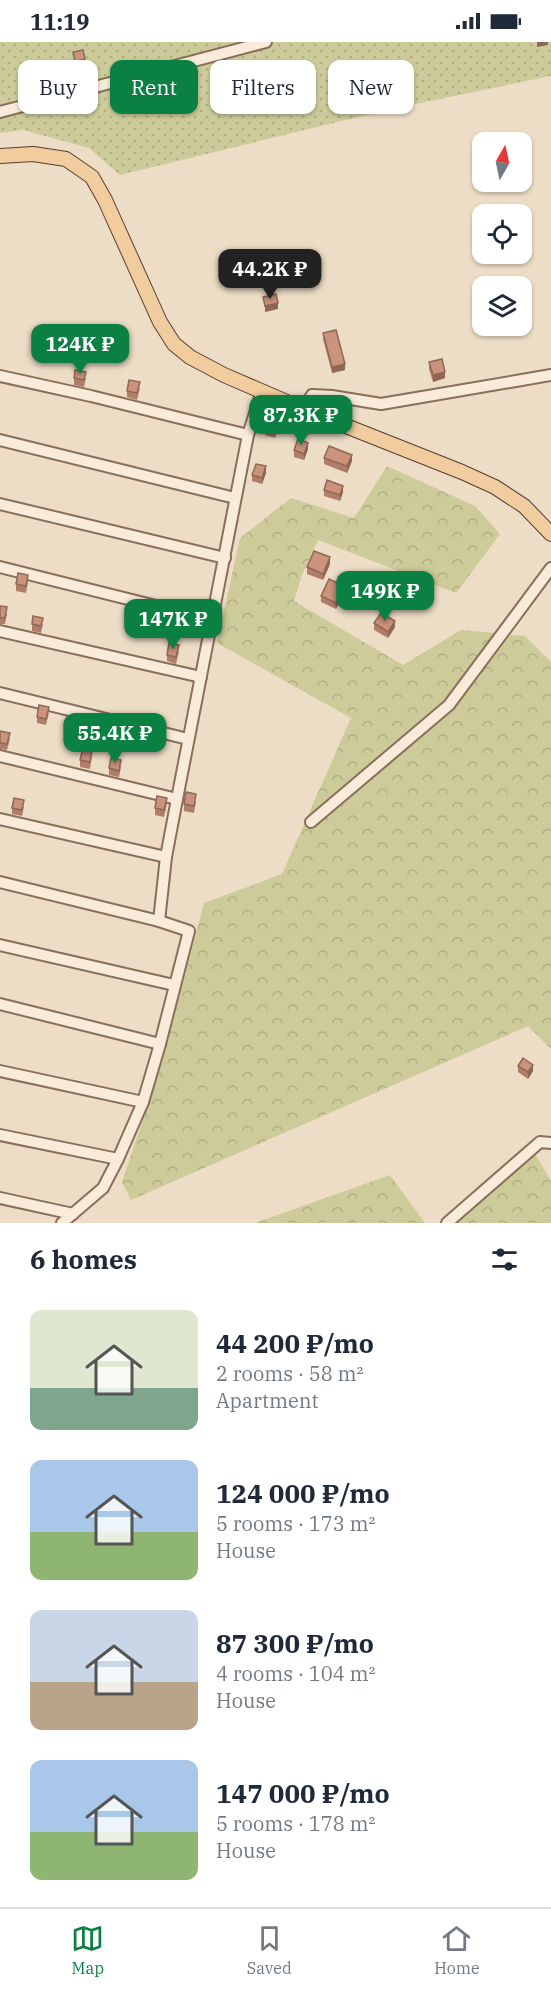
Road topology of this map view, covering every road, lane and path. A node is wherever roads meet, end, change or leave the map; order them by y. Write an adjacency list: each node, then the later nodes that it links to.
1 (266, 42): 2 (street)
2 (0, 112)
3 (0, 156): 6 (main road)
4 (551, 375): 7 (street)
5 (0, 376): 8 (street)
6 (262, 391): 7 (main road); 8 (street)
7 (303, 409): 12 (main road)
8 (248, 435): 10 (street)
9 (0, 440): 10 (street)
10 (235, 498): 13 (street)
11 (0, 504): 13 (street)
12 (551, 534)
13 (225, 558): 16 (street)
14 (0, 567): 16 (street)
15 (551, 568): 24 (street)
16 (213, 618): 18 (street)
17 (0, 631): 18 (street)
18 (201, 677): 20 (street)
19 (0, 693): 20 (street)
20 (188, 739): 22 (street)
21 (0, 756): 22 (street)
22 (177, 799): 25 (street)
23 (0, 819): 25 (street)
24 (311, 822)
25 (166, 857): 27 (street)
26 (0, 882): 27 (street)
27 (159, 921): 29 (street)
28 (0, 945): 29 (street)
29 (174, 985): 31 (street)
30 (0, 1004): 31 (street)
31 (160, 1044): 33 (street)
32 (0, 1071): 33 (street)
33 (142, 1102): 36 (street)
34 (0, 1135): 36 (street)
35 (551, 1143): 40 (street)
36 (118, 1159): 38 (street)
37 (0, 1198): 38 (street)
38 (73, 1214): 39 (street)
39 (62, 1223)
40 (447, 1223)

